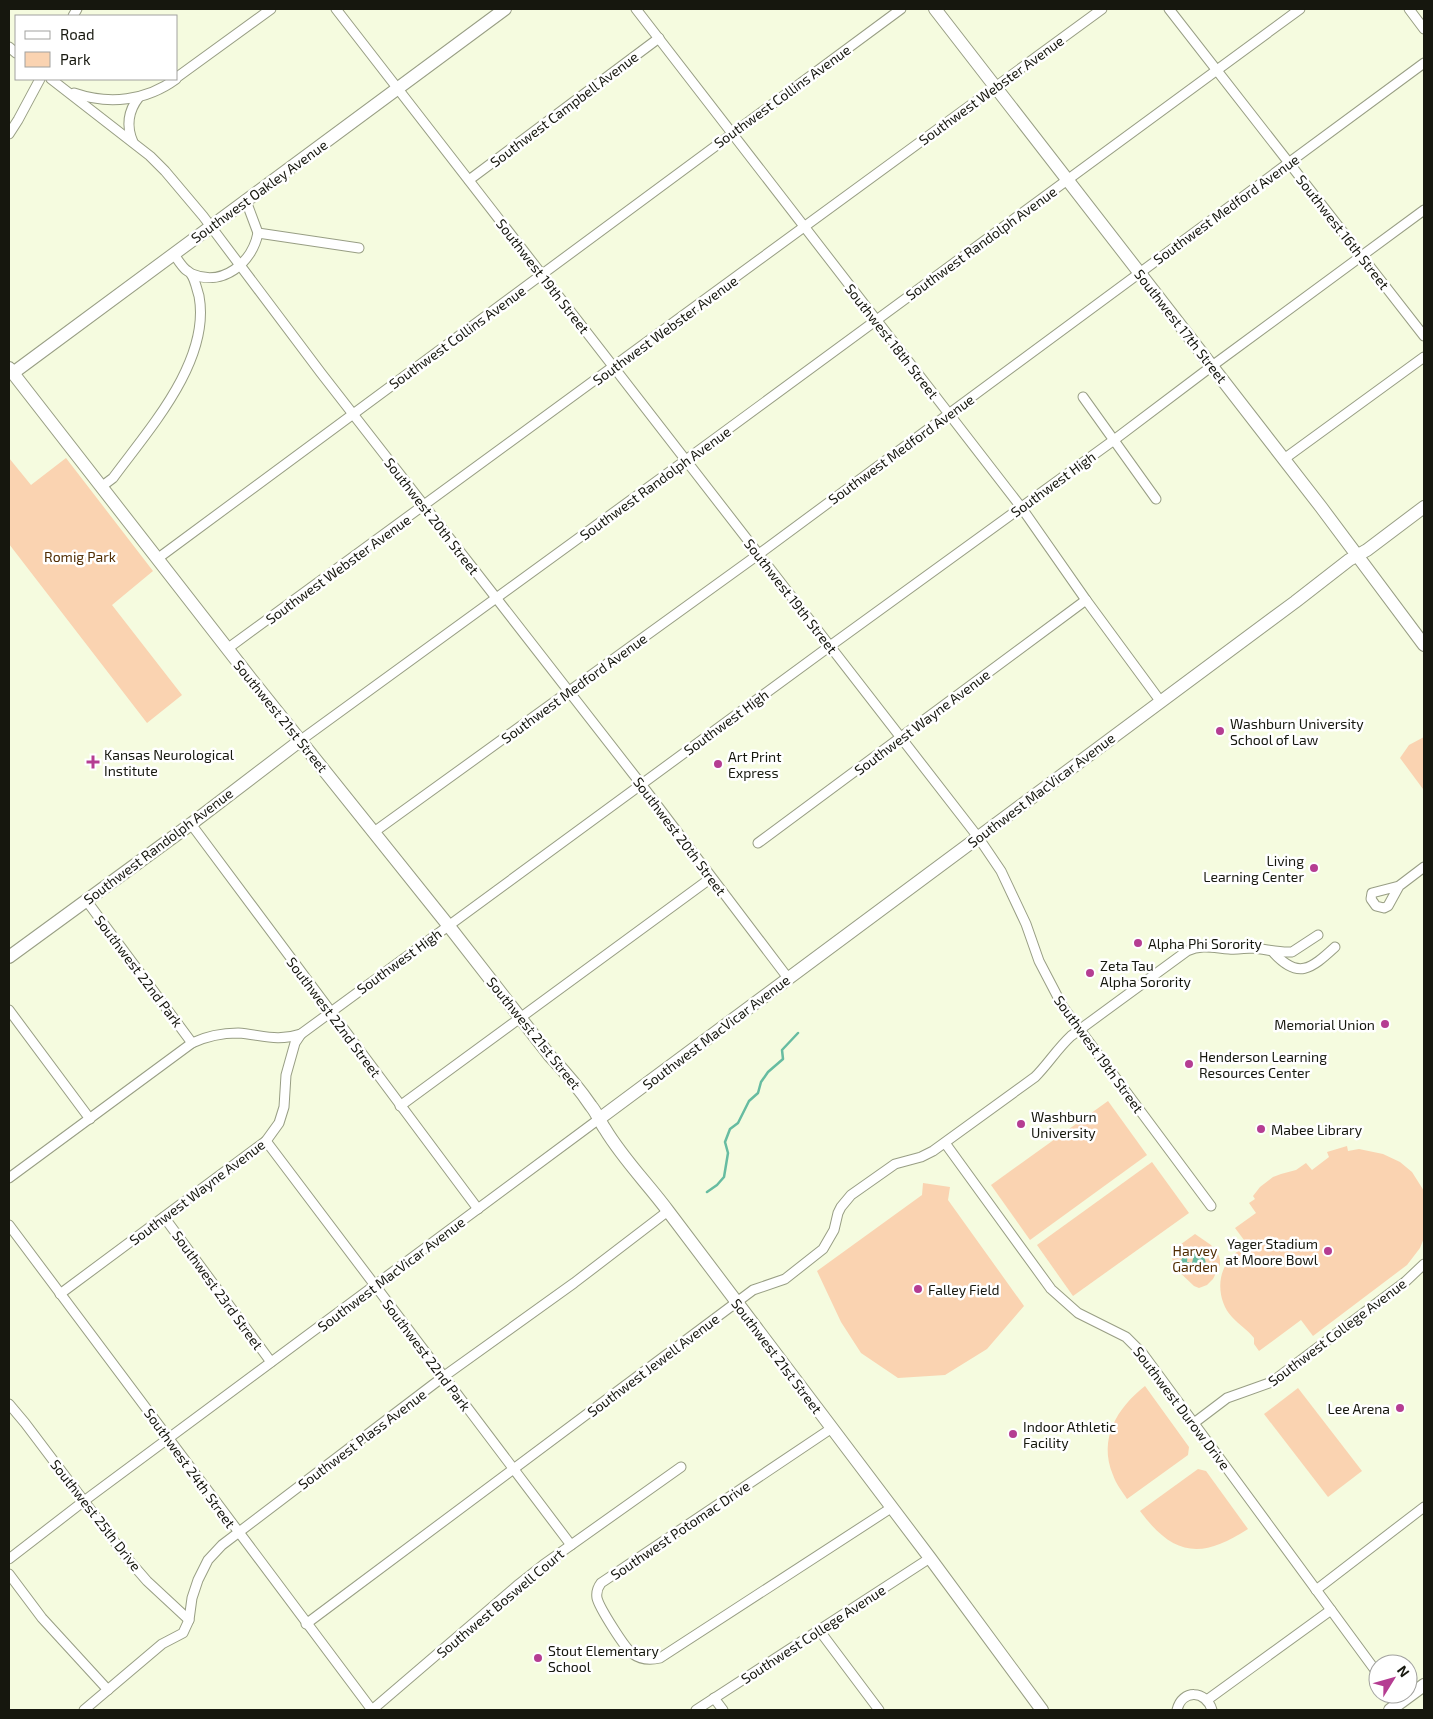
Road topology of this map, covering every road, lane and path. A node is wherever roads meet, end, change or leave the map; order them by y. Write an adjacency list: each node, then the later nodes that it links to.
1 (271, 9): 15 (street)
2 (336, 9): 21 (street, Southwest 19th Street)
3 (505, 9): 21 (main road, Southwest Oakley Avenue)
4 (636, 9): 12 (street, Southwest 18th Street)
5 (901, 9): 23 (street, Southwest Collins Avenue)
6 (935, 9): 19 (main road, Southwest 17th Street)
7 (1102, 9): 19 (street, Southwest Webster Avenue)
8 (1169, 9): 14 (street, Southwest 16th Street)
9 (1300, 9): 14 (street, Southwest Randolph Avenue)
10 (1409, 9): 11 (street)
11 (1424, 29)
12 (659, 38): 23 (street, Southwest 18th Street); 27 (street, Southwest Campbell Avenue)
13 (1424, 62): 26 (street, Southwest Medford Avenue)
14 (1217, 70): 26 (street, Southwest 16th Street); 28 (street, Southwest Randolph Avenue)
15 (178, 77)
16 (39, 80): 24 (street)
17 (52, 80): 20 (street, Southwest 20th Street)
18 (173, 80): 22 (street)
19 (995, 87): 28 (main road, Southwest 17th Street); 31 (street, Southwest Webster Avenue)
20 (65, 89): 22 (street); 25 (street, Southwest 20th Street)
21 (398, 89): 27 (street, Southwest 19th Street); 29 (main road, Southwest Oakley Avenue)
22 (139, 97): 25 (street)
23 (732, 132): 31 (street, Southwest 18th Street); 40 (street, Southwest Collins Avenue)
24 (9, 134)
25 (133, 142): 32 (street, Southwest 20th Street)
26 (1290, 163): 36 (street, Southwest 16th Street); 38 (street, Southwest Medford Avenue)
27 (469, 180): 40 (street, Southwest 19th Street)
28 (1067, 180): 38 (main road, Southwest 17th Street); 41 (street, Southwest Randolph Avenue)
29 (246, 201): 32 (main road, Southwest Oakley Avenue); 33 (street)
30 (1424, 210): 36 (street, Southwest High)
31 (804, 226): 41 (street, Southwest 18th Street); 45 (street, Southwest Webster Avenue)
32 (210, 227): 35 (main road, Southwest Oakley Avenue); 37 (street, Southwest 20th Street)
33 (258, 233): 34 (street); 37 (street)
34 (359, 248)
35 (174, 254): 39 (street); 46 (main road, Southwest Oakley Avenue)
36 (1361, 256): 42 (street, Southwest 16th Street); 44 (street, Southwest High)
37 (240, 266): 39 (street); 48 (street, Southwest 20th Street)
38 (1140, 273): 44 (main road, Southwest 17th Street); 49 (street, Southwest Medford Avenue)
39 (192, 274): 53 (street)
40 (542, 274): 45 (street, Southwest 19th Street); 48 (street, Southwest Collins Avenue)
41 (877, 320): 49 (street, Southwest 18th Street); 52 (street, Southwest Randolph Avenue)
42 (1424, 336)
43 (1424, 357): 51 (street)
44 (1212, 366): 50 (street, Southwest High); 51 (main road, Southwest 17th Street)
45 (614, 367): 52 (street, Southwest 19th Street); 55 (street, Southwest Webster Avenue)
46 (11, 370): 53 (main road, Southwest 21st Street)
47 (1083, 397): 50 (street)
48 (353, 414): 55 (street, Southwest 20th Street); 60 (street, Southwest Collins Avenue)
49 (948, 414): 56 (street, Southwest 18th Street); 58 (street, Southwest Medford Avenue)
50 (1114, 440): 54 (street); 56 (street, Southwest High)
51 (1284, 459): 59 (main road, Southwest 17th Street)
52 (686, 460): 58 (street, Southwest 19th Street); 61 (street, Southwest Randolph Avenue)
53 (101, 487): 60 (main road, Southwest 21st Street)
54 (1156, 500)
55 (424, 506): 61 (street, Southwest 20th Street); 65 (street, Southwest Webster Avenue)
56 (1021, 507): 62 (street, Southwest 18th Street); 64 (street, Southwest High)
57 (1424, 508): 59 (main road, Southwest MacVicar Avenue)
58 (759, 554): 64 (street, Southwest 19th Street); 66 (street, Southwest Medford Avenue)
59 (1357, 555): 63 (main road, Southwest 17th Street); 67 (main road, Southwest MacVicar Avenue)
60 (157, 559): 65 (main road, Southwest 21st Street)
61 (496, 599): 66 (street, Southwest 20th Street); 69 (street, Southwest Randolph Avenue)
62 (1086, 600): 67 (street, Southwest 18th Street); 68 (street, Southwest Wayne Avenue)
63 (1424, 645)
64 (830, 646): 68 (street, Southwest 19th Street); 70 (street, Southwest High)
65 (227, 649): 69 (main road, Southwest 21st Street)
66 (569, 692): 70 (street, Southwest 20th Street); 72 (street, Southwest Medford Avenue)
67 (1160, 702): 73 (main road, Southwest MacVicar Avenue)
68 (901, 738): 73 (street, Southwest 19th Street); 74 (street, Southwest Wayne Avenue)
69 (301, 740): 71 (main road, Southwest Randolph Avenue); 72 (main road, Southwest 21st Street)
70 (641, 784): 76 (street, Southwest 20th Street); 79 (street, Southwest High)
71 (190, 824): 78 (main road, Southwest Randolph Avenue); 86 (street, Southwest 22nd Street)
72 (374, 832): 79 (main road, Southwest 21st Street)
73 (978, 837): 84 (main road, Southwest MacVicar Avenue); 88 (street, Southwest 19th Street)
74 (758, 844)
75 (1424, 867): 77 (street)
76 (712, 878): 84 (street, Southwest 20th Street); 87 (street)
77 (1399, 886)
78 (86, 900): 83 (main road, Southwest Randolph Avenue); 90 (street, Southwest 22nd Park)
79 (448, 925): 86 (street, Southwest High); 87 (main road, Southwest 21st Street)
80 (1318, 935): 82 (street)
81 (1335, 947): 82 (street)
82 (1273, 952): 88 (street, Southwest Jewell Avenue)
83 (9, 957)
84 (788, 978): 93 (main road, Southwest MacVicar Avenue)
85 (9, 1010): 92 (street)
86 (330, 1012): 89 (street, Southwest High); 91 (street, Southwest 22nd Street)
87 (520, 1018): 91 (street); 93 (main road, Southwest 21st Street)
88 (1079, 1029): 95 (street, Southwest Jewell Avenue); 97 (street, Southwest 19th Street)
89 (301, 1034): 90 (street, Southwest High); 94 (street, Southwest Wayne Avenue)
90 (192, 1043): 92 (street, Southwest High)
91 (400, 1106): 98 (street, Southwest 22nd Street)
92 (90, 1119): 96 (street, Southwest High)
93 (599, 1119): 98 (street, Southwest MacVicar Avenue); 99 (main road, Southwest 21st Street)
94 (266, 1141): 100 (street, Southwest Wayne Avenue); 103 (street, Southwest 22nd Park)
95 (945, 1143): 105 (street, Southwest Jewell Avenue); 109 (street, Southwest Durow Drive)
96 (9, 1178)
97 (1211, 1206)
98 (478, 1209): 103 (street, Southwest MacVicar Avenue)
99 (668, 1211): 105 (main road, Southwest 21st Street); 107 (street, Southwest Plass Avenue)
100 (164, 1217): 104 (street, Southwest Wayne Avenue); 106 (street, Southwest 23rd Street)
101 (9, 1225): 104 (street, Southwest 24th Street)
102 (1424, 1264): 109 (street, Southwest College Avenue)
103 (375, 1286): 106 (street, Southwest MacVicar Avenue); 107 (street, Southwest 22nd Park)
104 (60, 1294): 111 (street, Southwest 24th Street)
105 (738, 1303): 110 (main road, Southwest 21st Street); 113 (street, Southwest Jewell Avenue)
106 (272, 1362): 111 (street, Southwest MacVicar Avenue)
107 (443, 1377): 113 (street, Southwest 22nd Park); 117 (street, Southwest Plass Avenue)
108 (9, 1404): 114 (street, Southwest 25th Drive)
109 (1194, 1422): 122 (street, Southwest Durow Drive)
110 (832, 1428): 116 (main road, Southwest 21st Street); 116 (street, Southwest Potomac Drive)
111 (169, 1438): 114 (street, Southwest MacVicar Avenue); 117 (street, Southwest 24th Street)
112 (680, 1468): 118 (street, Southwest Boswell Court)
113 (512, 1470): 118 (street, Southwest 22nd Park); 125 (street, Southwest Jewell Avenue)
114 (84, 1501): 119 (street, Southwest MacVicar Avenue); 124 (street, Southwest 25th Drive)
115 (1424, 1507): 122 (street)
116 (891, 1508): 120 (main road, Southwest 21st Street)
117 (238, 1533): 124 (street, Southwest Plass Avenue); 125 (street, Southwest 24th Street)
118 (570, 1545): 133 (street, Southwest Boswell Court)
119 (9, 1558)
120 (930, 1558): 126 (street, Southwest College Avenue); 137 (main road, Southwest 21st Street)
121 (9, 1574): 128 (street)
122 (1316, 1590): 123 (street, Southwest Durow Drive)
123 (1331, 1610): 127 (street, Southwest Durow Drive); 130 (street)
124 (189, 1620): 128 (street)
125 (306, 1624): 133 (street, Southwest 24th Street)
126 (820, 1630): 129 (street, Southwest College Avenue); 136 (street)
127 (1368, 1660)
128 (108, 1690): 131 (street)
129 (714, 1698): 134 (street, Southwest College Avenue); 135 (street)
130 (1207, 1700): 138 (street); 139 (street)
131 (90, 1706): 132 (street)
132 (79, 1710)
133 (372, 1710)
134 (696, 1710)
135 (723, 1710)
136 (879, 1710)
137 (1042, 1710)
138 (1177, 1710)
139 (1212, 1710)

